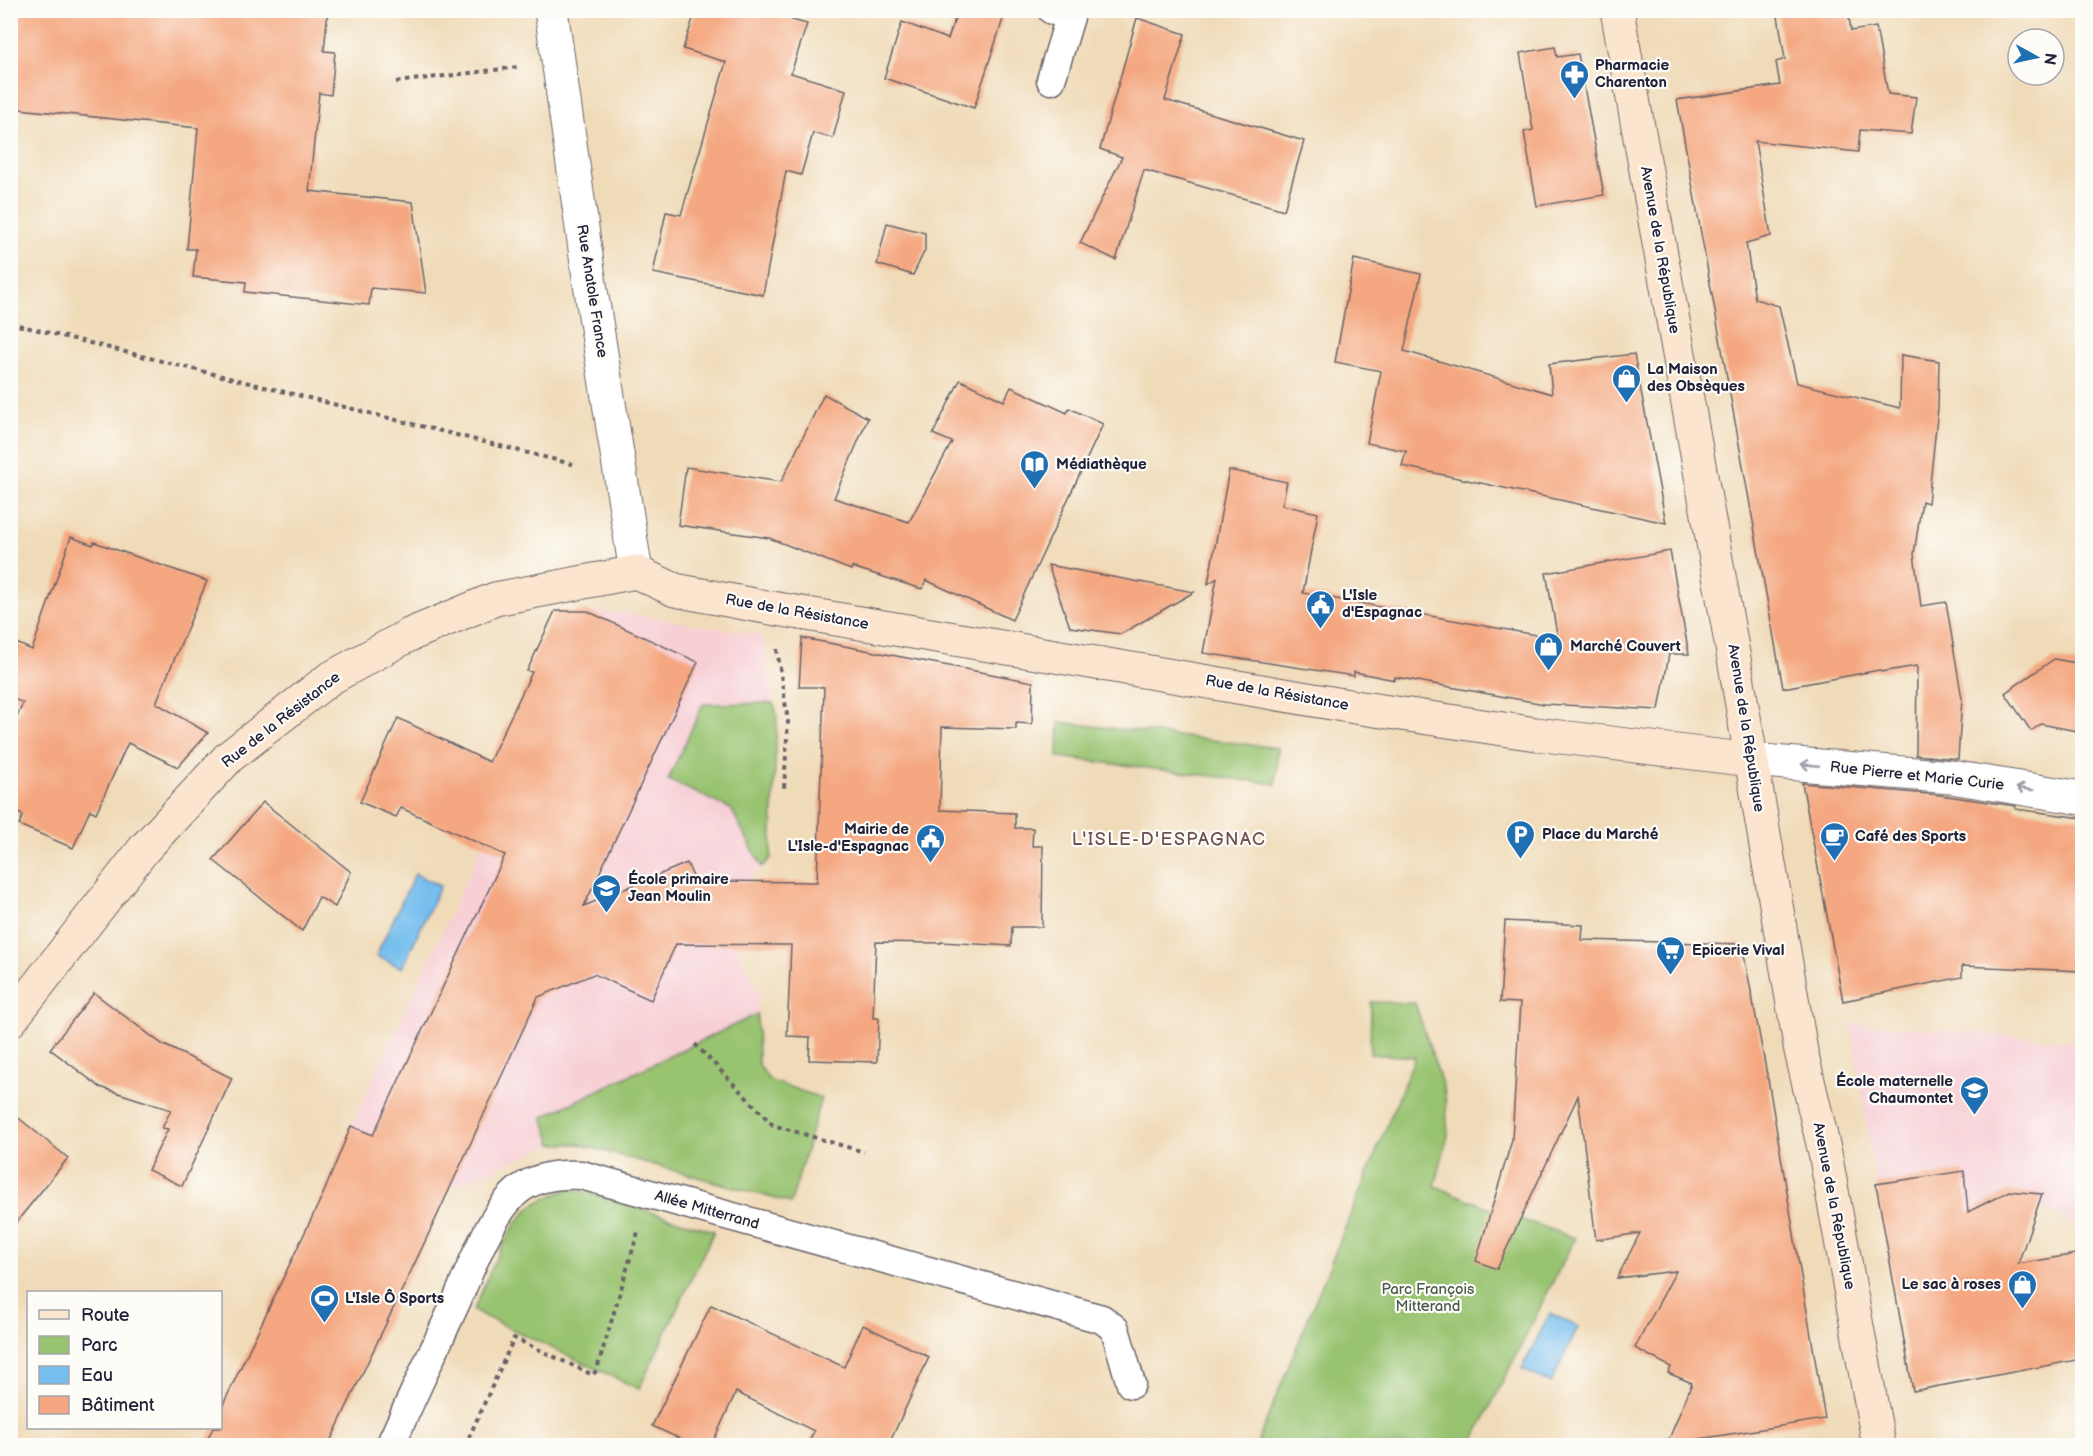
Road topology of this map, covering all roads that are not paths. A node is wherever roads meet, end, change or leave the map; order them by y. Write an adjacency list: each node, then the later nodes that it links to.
1 (551, 10): 5 (street, Rue Anatole France)
2 (1052, 10): 4 (lane)
3 (1617, 10): 6 (street, Avenue de la République)
4 (1051, 80)
5 (636, 572): 6 (street, Rue de la Résistance); 8 (street, Rue de la Résistance)
6 (1751, 760): 7 (street, Rue Pierre et Marie Curie, one-way to 6); 11 (street, Avenue de la République)
7 (2082, 798)
8 (10, 1021)
9 (1131, 1384): 10 (lane, Allée Mitterrand)
10 (390, 1446)
11 (1879, 1446)

